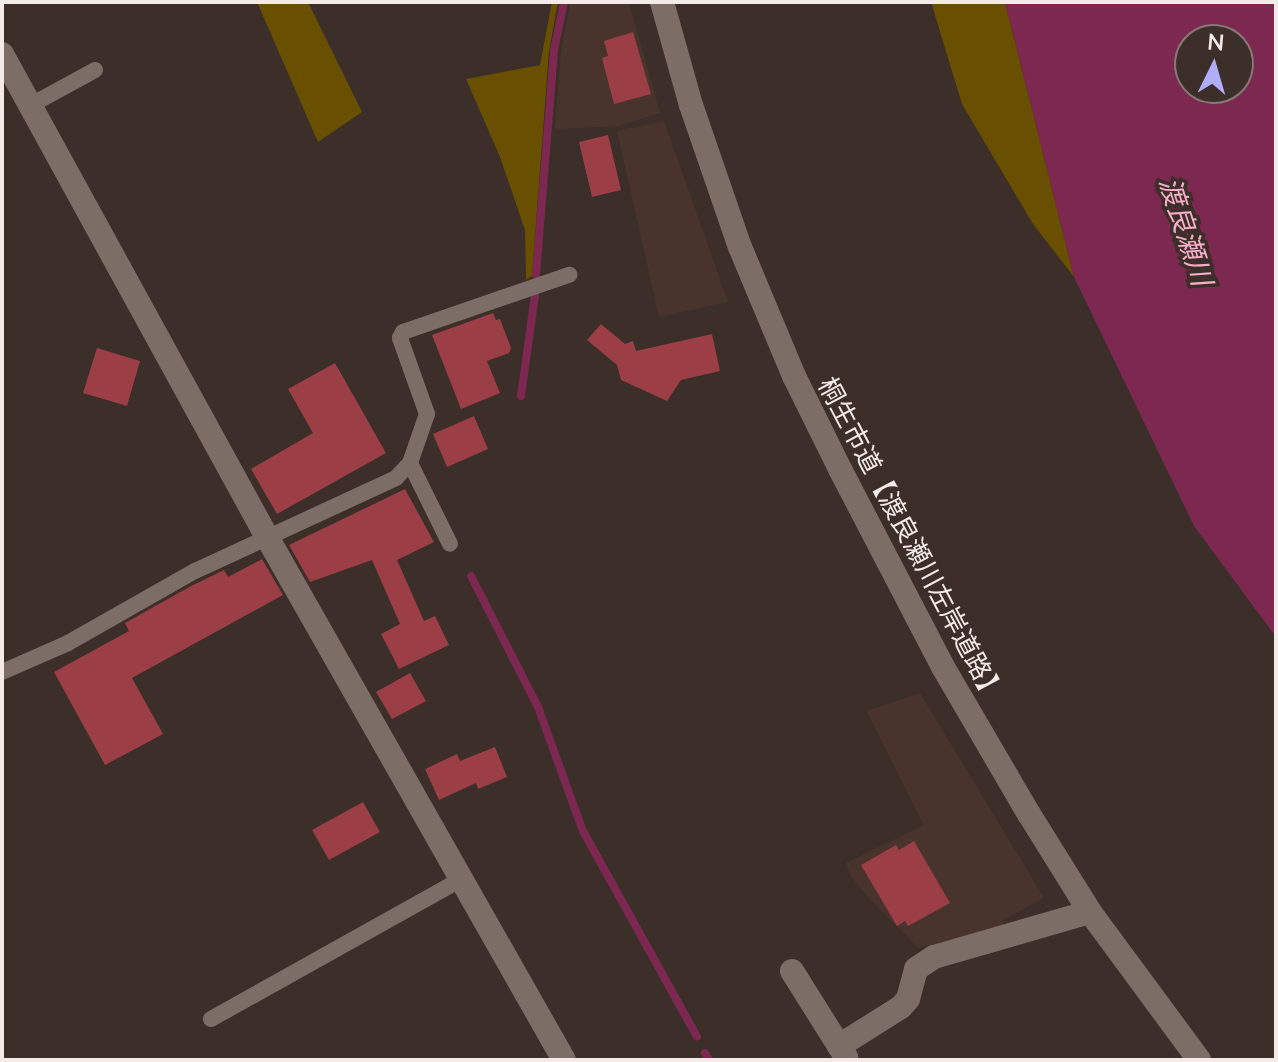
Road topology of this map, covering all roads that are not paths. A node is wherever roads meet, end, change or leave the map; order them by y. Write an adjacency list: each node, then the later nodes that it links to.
1 (662, 2): 11 (street, 桐生市道【渡良瀬川左岸道路】)
2 (2, 54): 4 (street)
3 (95, 70): 4 (lane)
4 (31, 105): 7 (street)
5 (569, 275): 6 (lane)
6 (410, 463): 7 (lane); 8 (lane)
7 (267, 537): 9 (lane); 10 (street)
8 (450, 544)
9 (2, 672)
10 (461, 879): 13 (lane); 15 (street)
11 (1090, 912): 14 (street); 16 (street, 桐生市道【渡良瀬川左岸道路】)
12 (792, 971): 14 (street)
13 (211, 1019)
14 (844, 1053)
15 (564, 1060)
16 (1199, 1060)

